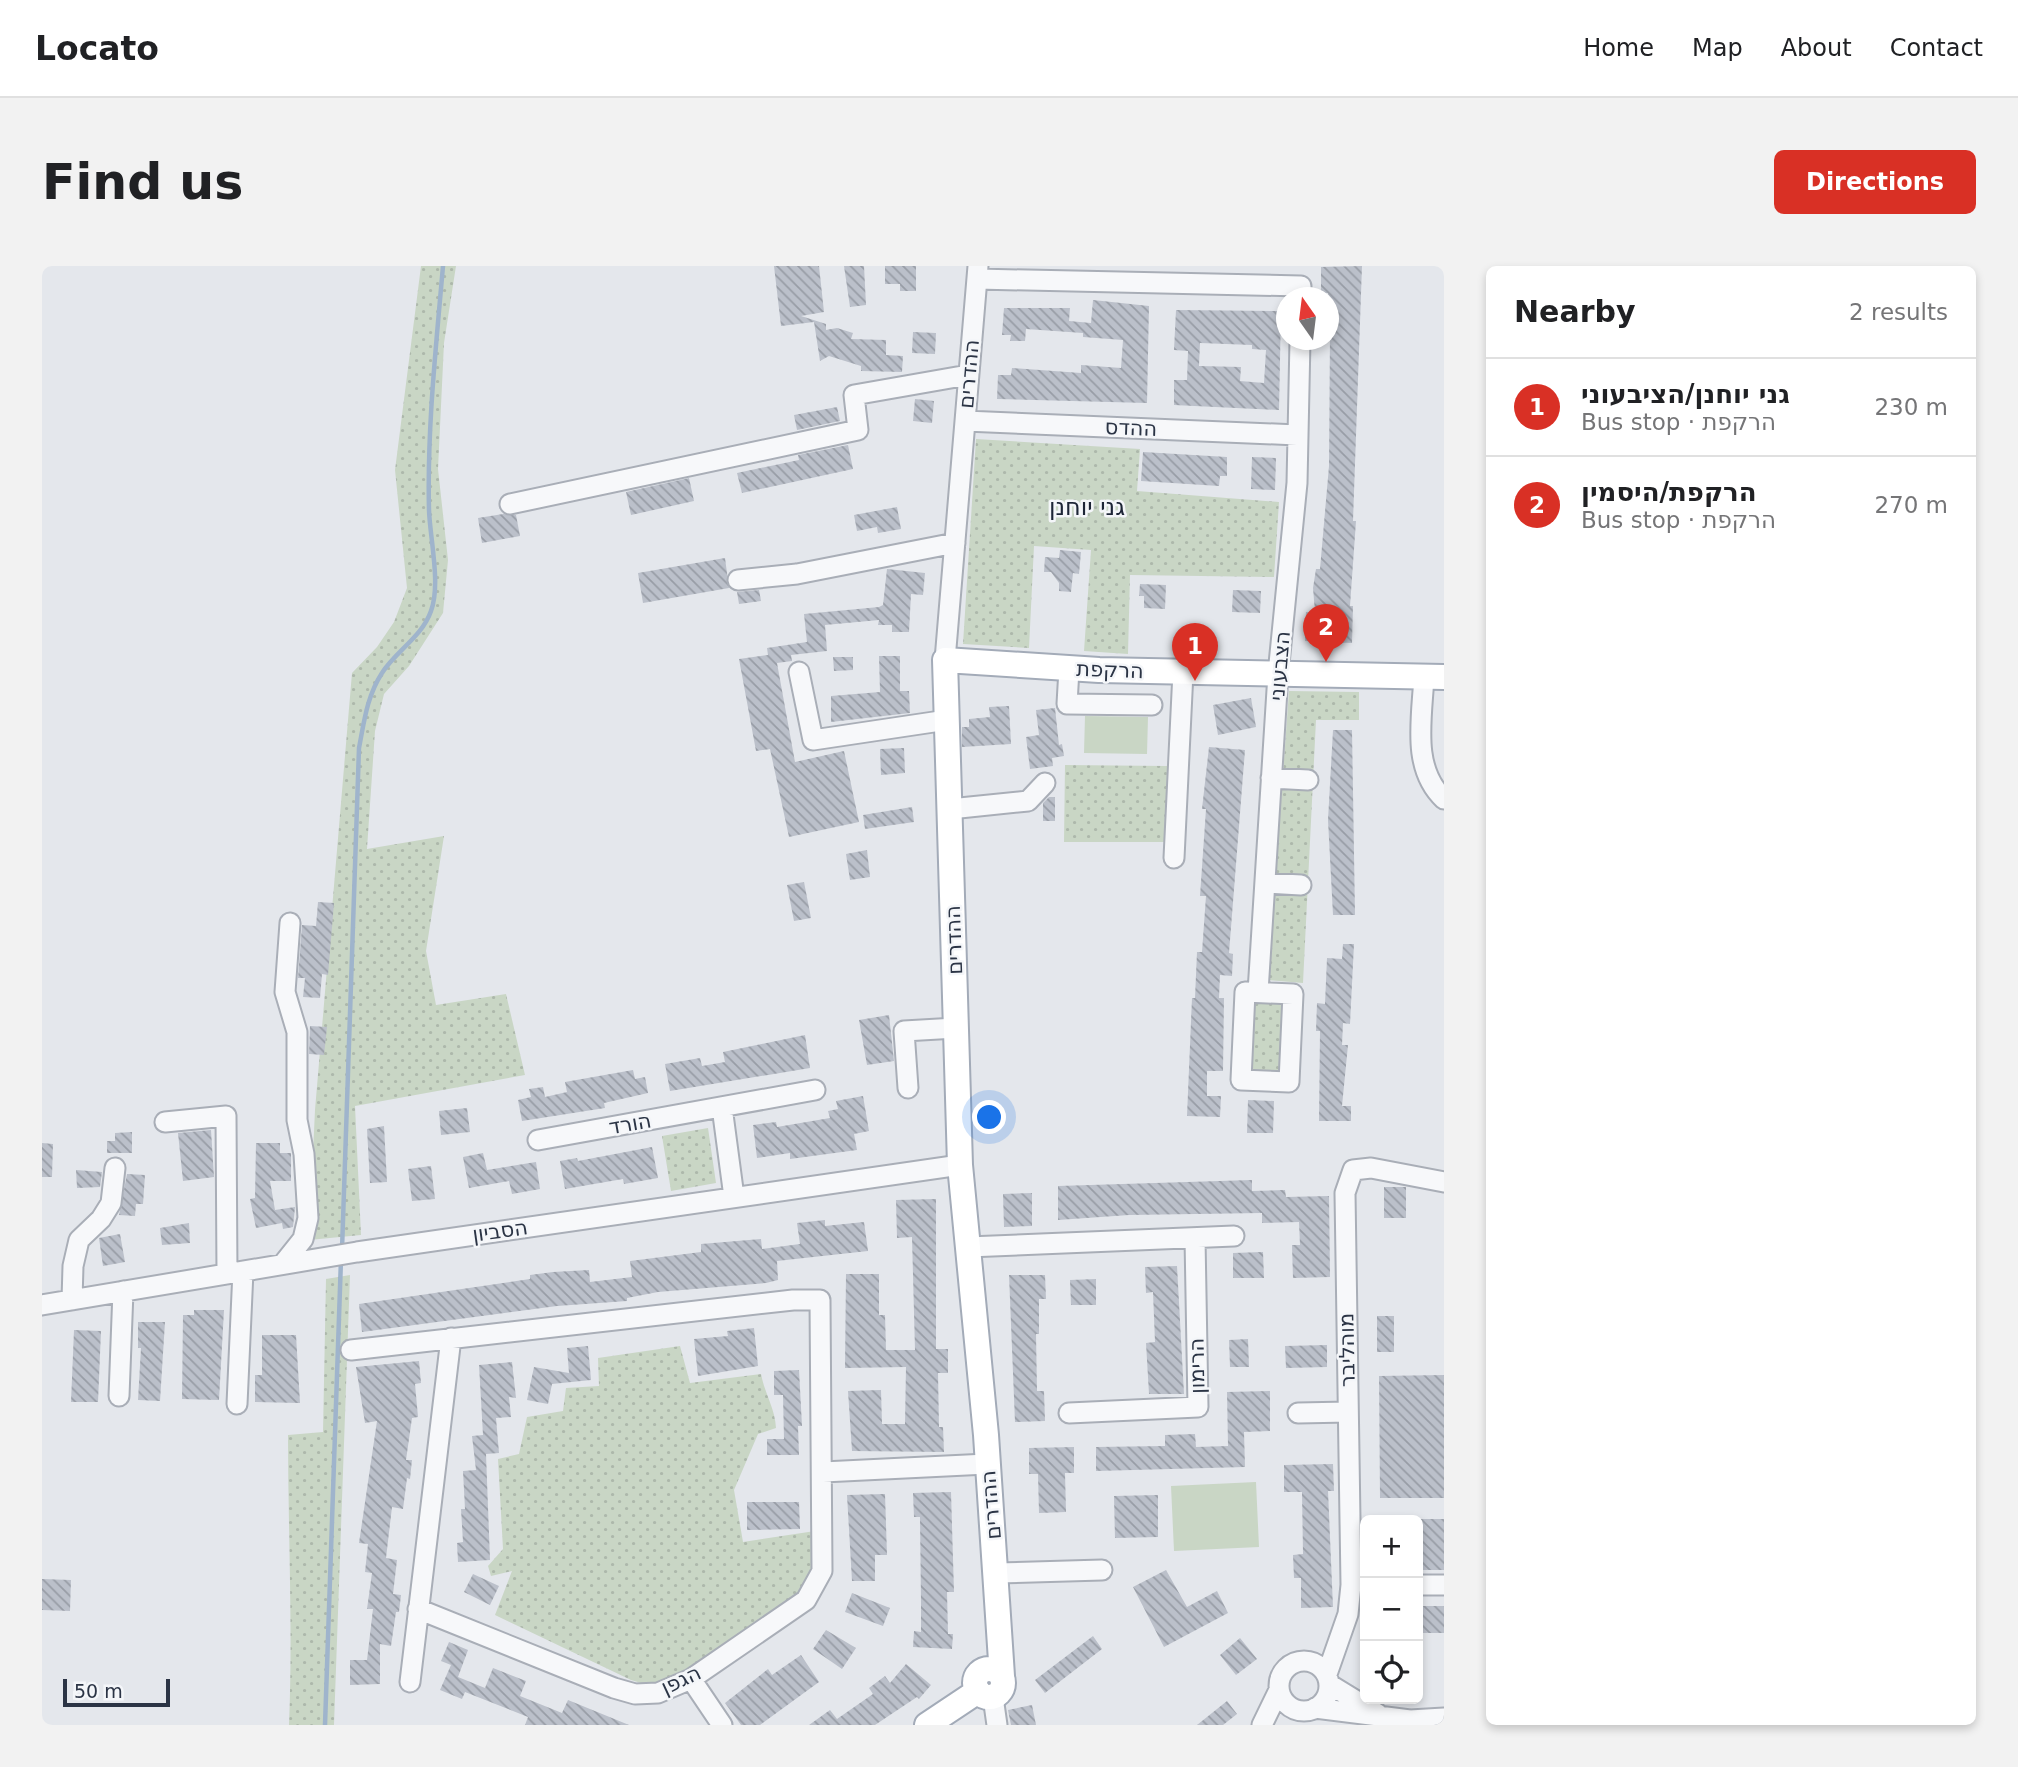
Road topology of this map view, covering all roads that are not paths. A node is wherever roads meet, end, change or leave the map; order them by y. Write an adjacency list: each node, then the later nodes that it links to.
1 (977, 272): 2 (street); 4 (street, ההדרים)
2 (1276, 290)
3 (1300, 350): 6 (street, הצבעוני)
4 (968, 375): 5 (street, ההדרים); 7 (street)
5 (965, 421): 6 (street, ההדס); 8 (street, ההדרים)
6 (1297, 435): 14 (street, הצבעוני)
7 (510, 504)
8 (954, 543): 9 (street); 10 (street, ההדרים)
9 (738, 580)
10 (945, 660): 11 (main road, הרקפת); 17 (main road, ההדרים)
11 (1069, 669): 13 (main road, הרקפת); 16 (street)
12 (799, 671): 17 (street)
13 (1184, 672): 14 (main road, הרקפת); 23 (street)
14 (1278, 674): 15 (main road, הרקפת); 18 (street, הצבעוני)
15 (1434, 677): 21 (street)
16 (1152, 705)
17 (947, 720): 22 (main road, ההדרים)
18 (1271, 778): 19 (street); 24 (street, הצבעוני)
19 (1308, 780)
20 (1045, 783): 22 (street)
21 (1444, 799)
22 (950, 809): 28 (main road, ההדרים)
23 (1174, 858)
24 (1265, 883): 25 (street); 27 (street, הצבעוני)
25 (1301, 885)
26 (290, 923): 41 (street)
27 (1258, 992): 27 (street, הצבעוני)
28 (956, 1028): 29 (street); 34 (main road, ההדרים)
29 (908, 1088)
30 (816, 1090): 31 (street, הורד)
31 (722, 1107): 33 (street, הורד); 37 (street)
32 (165, 1122): 42 (street)
33 (538, 1140)
34 (960, 1165): 37 (street, הסביון); 40 (main road, ההדרים)
35 (115, 1168): 44 (street)
36 (1444, 1182): 50 (street, מוהליבר)
37 (734, 1197): 41 (street, הסביון)
38 (1234, 1236): 39 (street)
39 (1195, 1238): 40 (street); 51 (street, הרימון)
40 (968, 1247): 53 (main road, ההדרים)
41 (282, 1264): 42 (street, הסביון)
42 (235, 1273): 43 (street, הסביון); 49 (street)
43 (123, 1291): 44 (street, הסביון); 48 (street)
44 (72, 1300): 45 (street, הסביון)
45 (42, 1305)
46 (451, 1338): 47 (street, הגפן); 54 (street, הגפן); 60 (street)
47 (351, 1350)
48 (119, 1396)
49 (237, 1404)
50 (1348, 1412): 52 (street); 57 (street, מוהליבר)
51 (1069, 1413)
52 (1298, 1413)
53 (987, 1464): 54 (street); 56 (main road, ההדרים)
54 (823, 1472): 63 (street, הגפן)
55 (1102, 1570): 56 (street)
56 (997, 1573): 66 (main road, ההדרים)
57 (1358, 1585): 61 (street, מוהליבר)
58 (1423, 1585): 59 (street)
59 (1444, 1585)
60 (418, 1609): 63 (street, הגפן); 65 (street)
61 (1344, 1624): 62 (street, מוהליבר); 64 (street, מוהליבר)
62 (1306, 1661): 64 (street); 67 (street)
63 (691, 1679): 71 (street)
64 (1328, 1679): 68 (street); 69 (street)
65 (410, 1682)
66 (989, 1684): 72 (main road); 73 (street, ההדרים)
67 (1279, 1690): 68 (street); 74 (street)
68 (1308, 1710): 69 (street); 75 (street)
69 (1389, 1718): 70 (street)
70 (1444, 1718)
71 (722, 1725)
72 (927, 1725)
73 (997, 1725)
74 (1262, 1725)
75 (1271, 1725)

